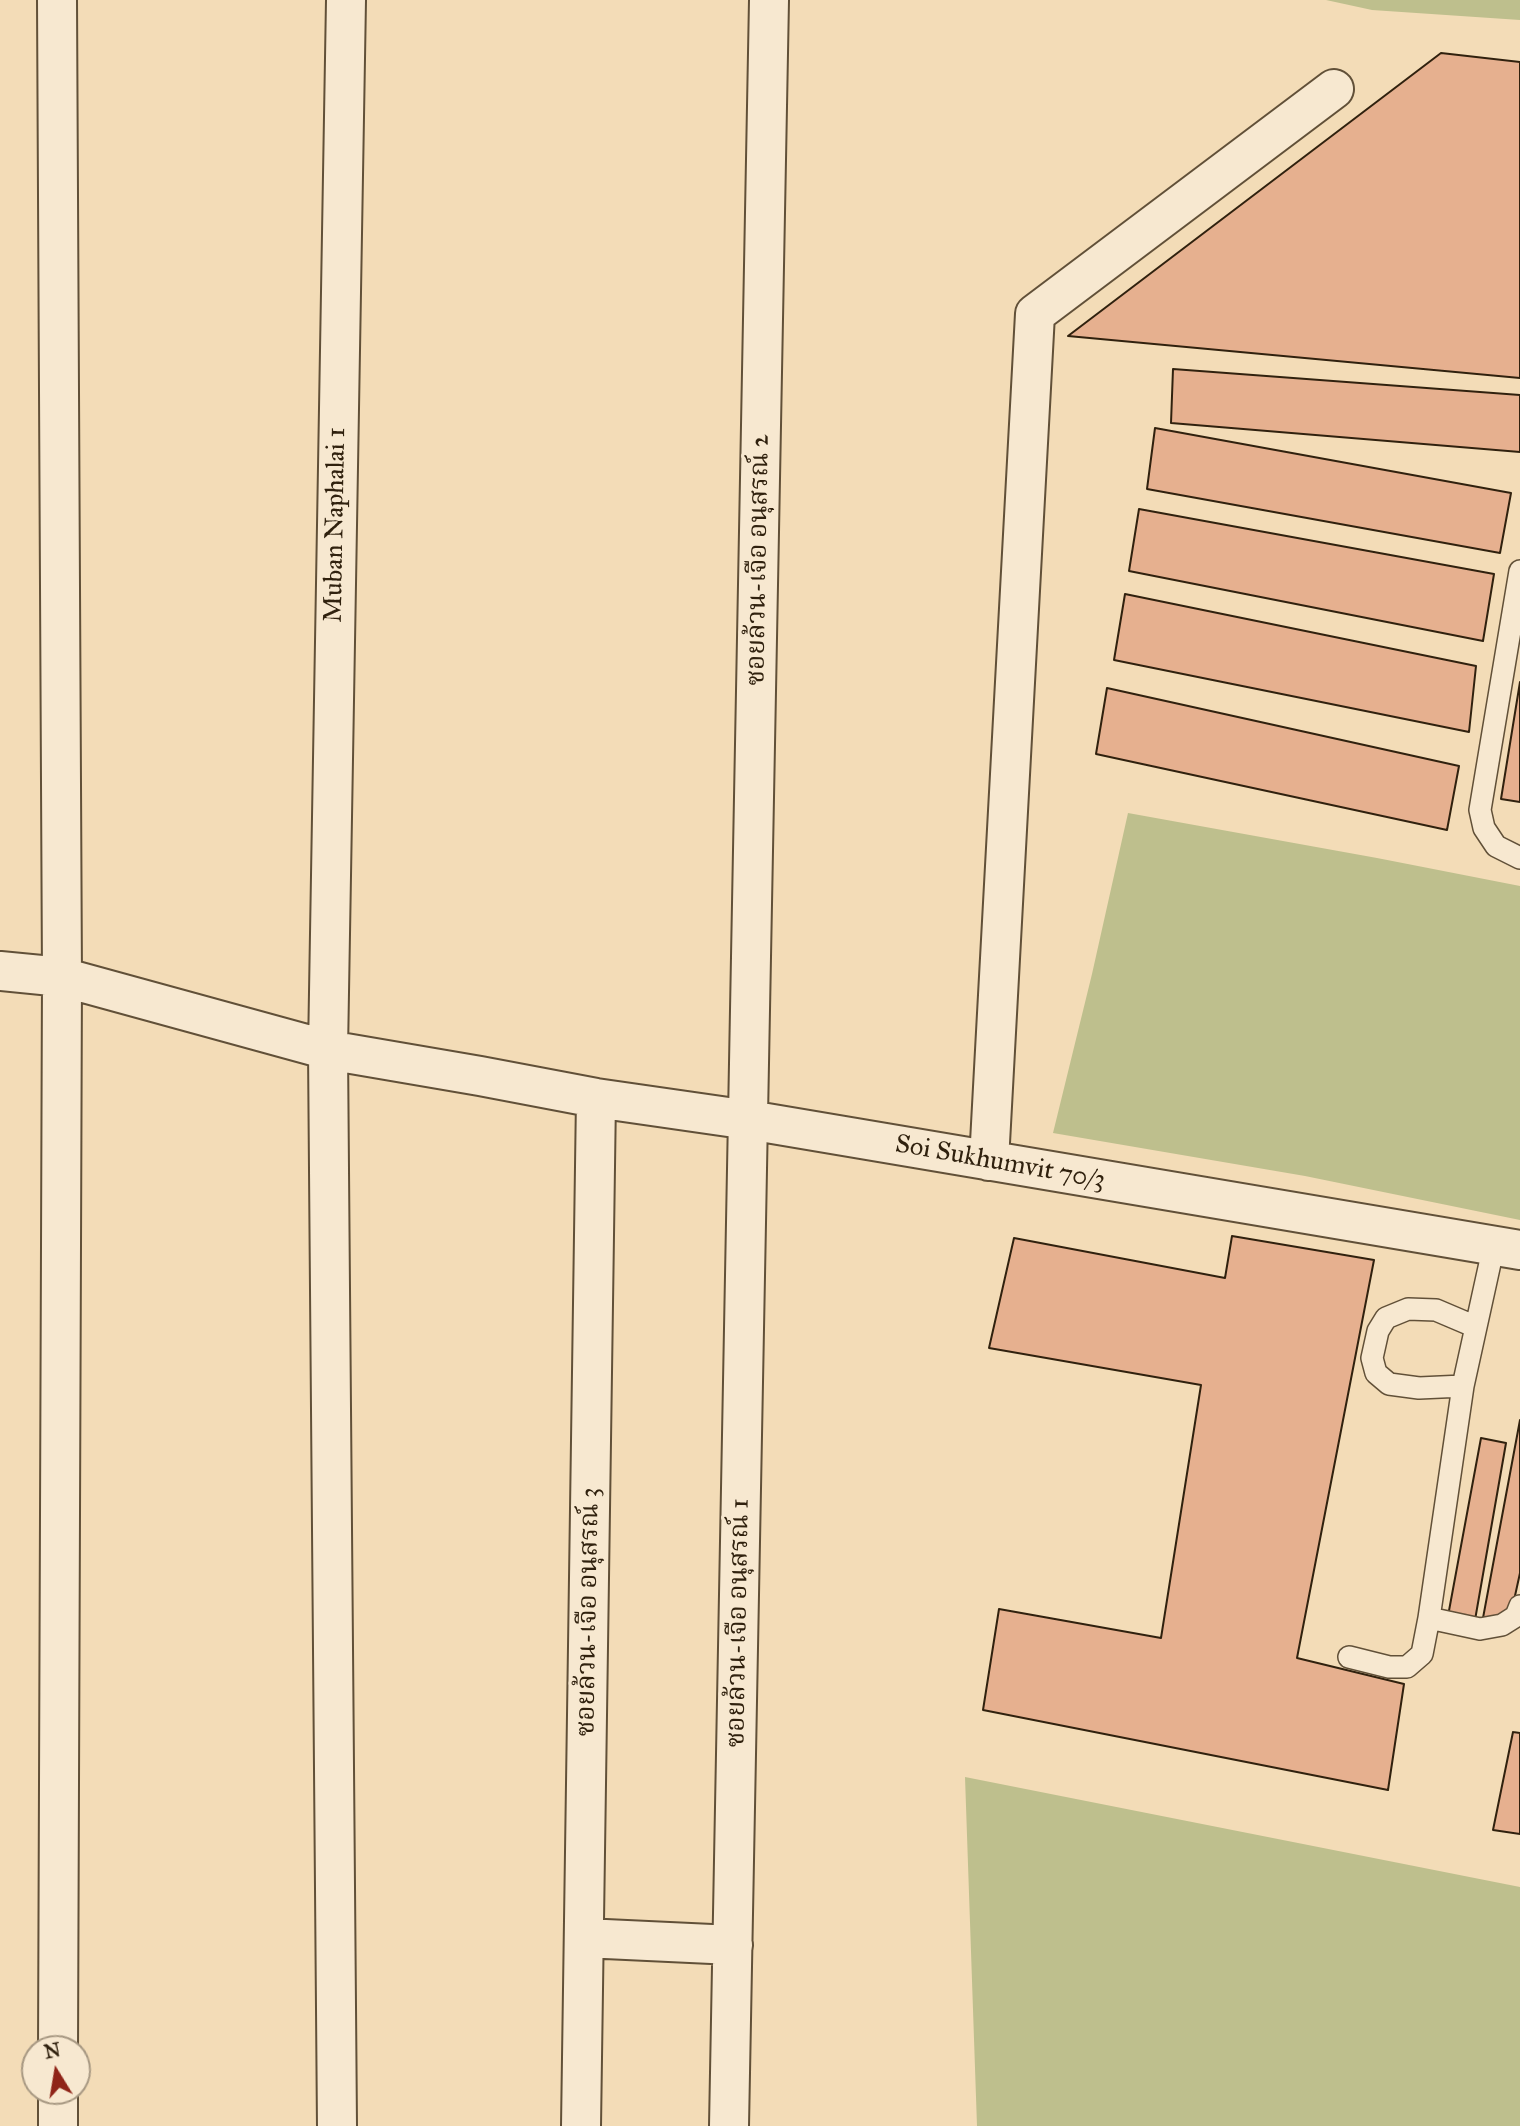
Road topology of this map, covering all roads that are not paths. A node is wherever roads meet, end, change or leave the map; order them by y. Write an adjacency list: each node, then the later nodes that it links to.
1 (57, 0): 8 (street)
2 (346, 0): 9 (street, Muban Naphalai 1)
3 (769, 0): 11 (street, ซอยล้วน-เจือ อนุสรณ์ 2)
4 (1334, 89): 12 (street)
5 (1520, 571): 6 (lane)
6 (1520, 858)
7 (0, 971): 8 (street, Soi Sukhumvit 70/3)
8 (62, 977): 9 (street, Soi Sukhumvit 70/3); 21 (street)
9 (328, 1050): 10 (street, Soi Sukhumvit 70/3); 24 (street, Muban Naphalai 1)
10 (596, 1098): 11 (street, Soi Sukhumvit 70/3); 19 (street, ซอยล้วน-เจือ อนุสรณ์ 3)
11 (749, 1120): 12 (street, Soi Sukhumvit 70/3); 20 (street, ซอยล้วน-เจือ อนุสรณ์ 1)
12 (989, 1161): 13 (street, Soi Sukhumvit 70/3)
13 (1507, 1248): 14 (lane)
14 (1476, 1327): 15 (lane); 15 (lane)
15 (1464, 1386): 17 (lane)
16 (1520, 1606): 17 (lane)
17 (1429, 1618): 18 (lane)
18 (1349, 1657)
19 (584, 1937): 20 (street); 25 (street, ซอยล้วน-เจือ อนุสรณ์ 3)
20 (733, 1945): 26 (street, ซอยล้วน-เจือ อนุสรณ์ 1)
21 (58, 2035)
22 (58, 2105): 23 (street)
23 (58, 2126)
24 (337, 2126)
25 (581, 2126)
26 (729, 2126)

